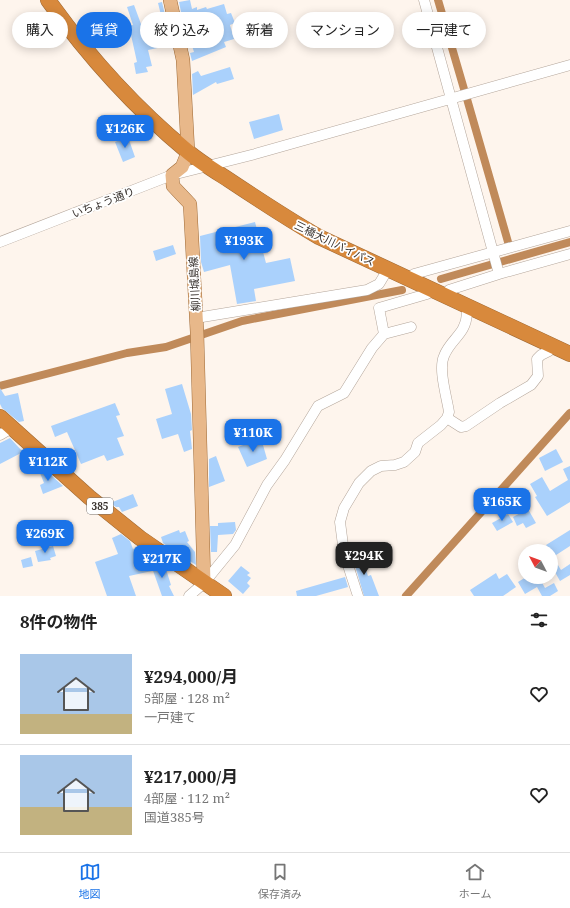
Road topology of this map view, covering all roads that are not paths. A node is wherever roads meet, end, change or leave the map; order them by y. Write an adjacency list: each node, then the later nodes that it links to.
1 (48, 0): 6 (highway, 三橋大川バイパス)
2 (170, 0): 6 (main road)
3 (424, 0): 5 (street)
4 (570, 64): 5 (street, いちょう通り)
5 (450, 99): 7 (street, いちょう通り); 12 (street)
6 (188, 152): 7 (highway, 三橋大川バイパス); 8 (main road)
7 (208, 166): 8 (street, いちょう通り); 13 (highway, 三橋大川バイパス)
8 (172, 175): 10 (street, いちょう通り); 18 (main road, 柳川城島線)
9 (570, 231): 12 (street)
10 (0, 242)
11 (570, 254): 12 (street)
12 (496, 262): 14 (street); 15 (street)
13 (388, 269): 18 (street); 22 (highway, 三橋大川バイパス)
14 (414, 274)
15 (449, 290)
16 (427, 294): 20 (street)
17 (468, 313): 24 (street)
18 (196, 318): 26 (main road, 柳川城島線)
19 (411, 327): 20 (street)
20 (384, 334): 26 (street)
21 (549, 351): 24 (street)
22 (570, 354)
23 (0, 417): 25 (highway, 385)
24 (447, 418): 28 (street)
25 (6, 432): 26 (highway, 385)
26 (214, 590): 27 (street)
27 (189, 596)
28 (358, 596)

